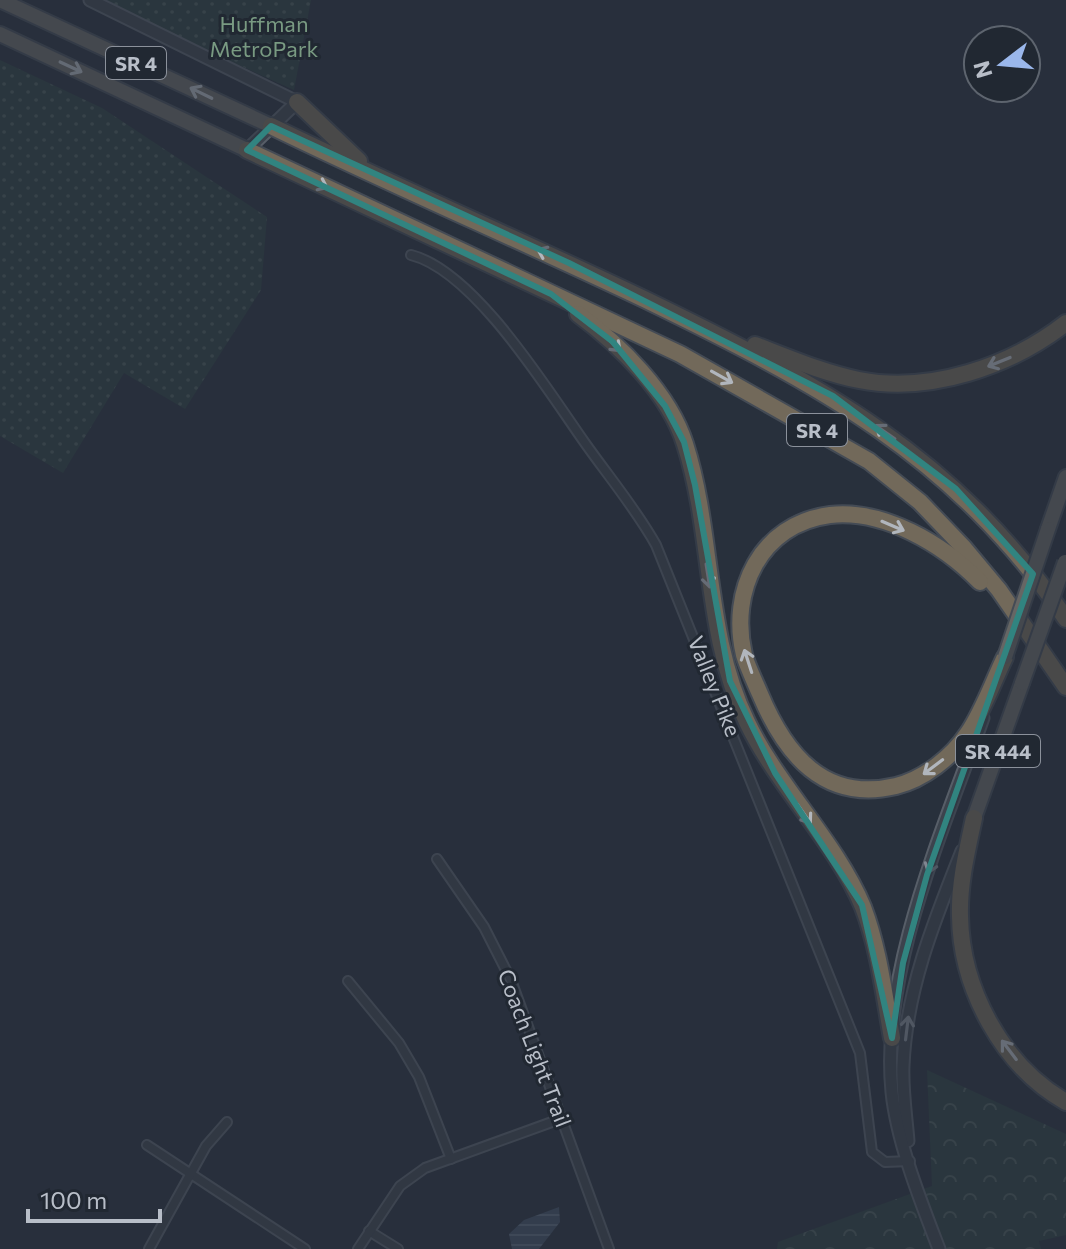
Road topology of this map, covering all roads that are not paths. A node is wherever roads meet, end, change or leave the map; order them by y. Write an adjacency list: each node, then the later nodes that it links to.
1 (0, 0): 5 (highway, SR 4, one-way to 1)
2 (90, 0): 4 (street)
3 (0, 34): 6 (highway, SR 4, one-way to 6)
4 (297, 102): 5 (street); 7 (highway)
5 (271, 126): 6 (street); 7 (highway, SR 4)
6 (247, 150): 9 (highway, SR 4, one-way to 9)
7 (375, 176): 10 (highway, SR 4, one-way to 7)
8 (411, 255): 29 (street, Valley Pike)
9 (551, 294): 17 (highway, SR 4, one-way to 17); 23 (highway, one-way to 23)
10 (695, 323): 11 (highway, one-way to 10); 14 (highway, SR 4, one-way to 10)
11 (1066, 323)
12 (1066, 477): 18 (highway, bridge)
13 (1066, 561): 20 (highway, SR 444, bridge)
14 (1044, 587): 15 (highway); 16 (highway, SR 4)
15 (1066, 610)
16 (1066, 619)
17 (1031, 635): 18 (highway, one-way to 17); 19 (highway, SR 4)
18 (1005, 657): 23 (street, one-way to 23)
19 (1066, 687)
20 (974, 818): 24 (highway, one-way to 20); 29 (street, one-way to 20)
21 (437, 859): 25 (street, Coach Light Trail)
22 (348, 981): 28 (street)
23 (892, 1038): 29 (street)
24 (1066, 1102)
25 (563, 1118): 28 (street); 36 (street, Coach Light Trail)
26 (227, 1122): 30 (street)
27 (147, 1145): 30 (street)
28 (451, 1159): 31 (street)
29 (910, 1161): 37 (street)
30 (192, 1172): 32 (street); 33 (street)
31 (369, 1231): 34 (street); 35 (street)
32 (149, 1249)
33 (305, 1249)
34 (358, 1249)
35 (398, 1249)
36 (609, 1249)
37 (939, 1249)

